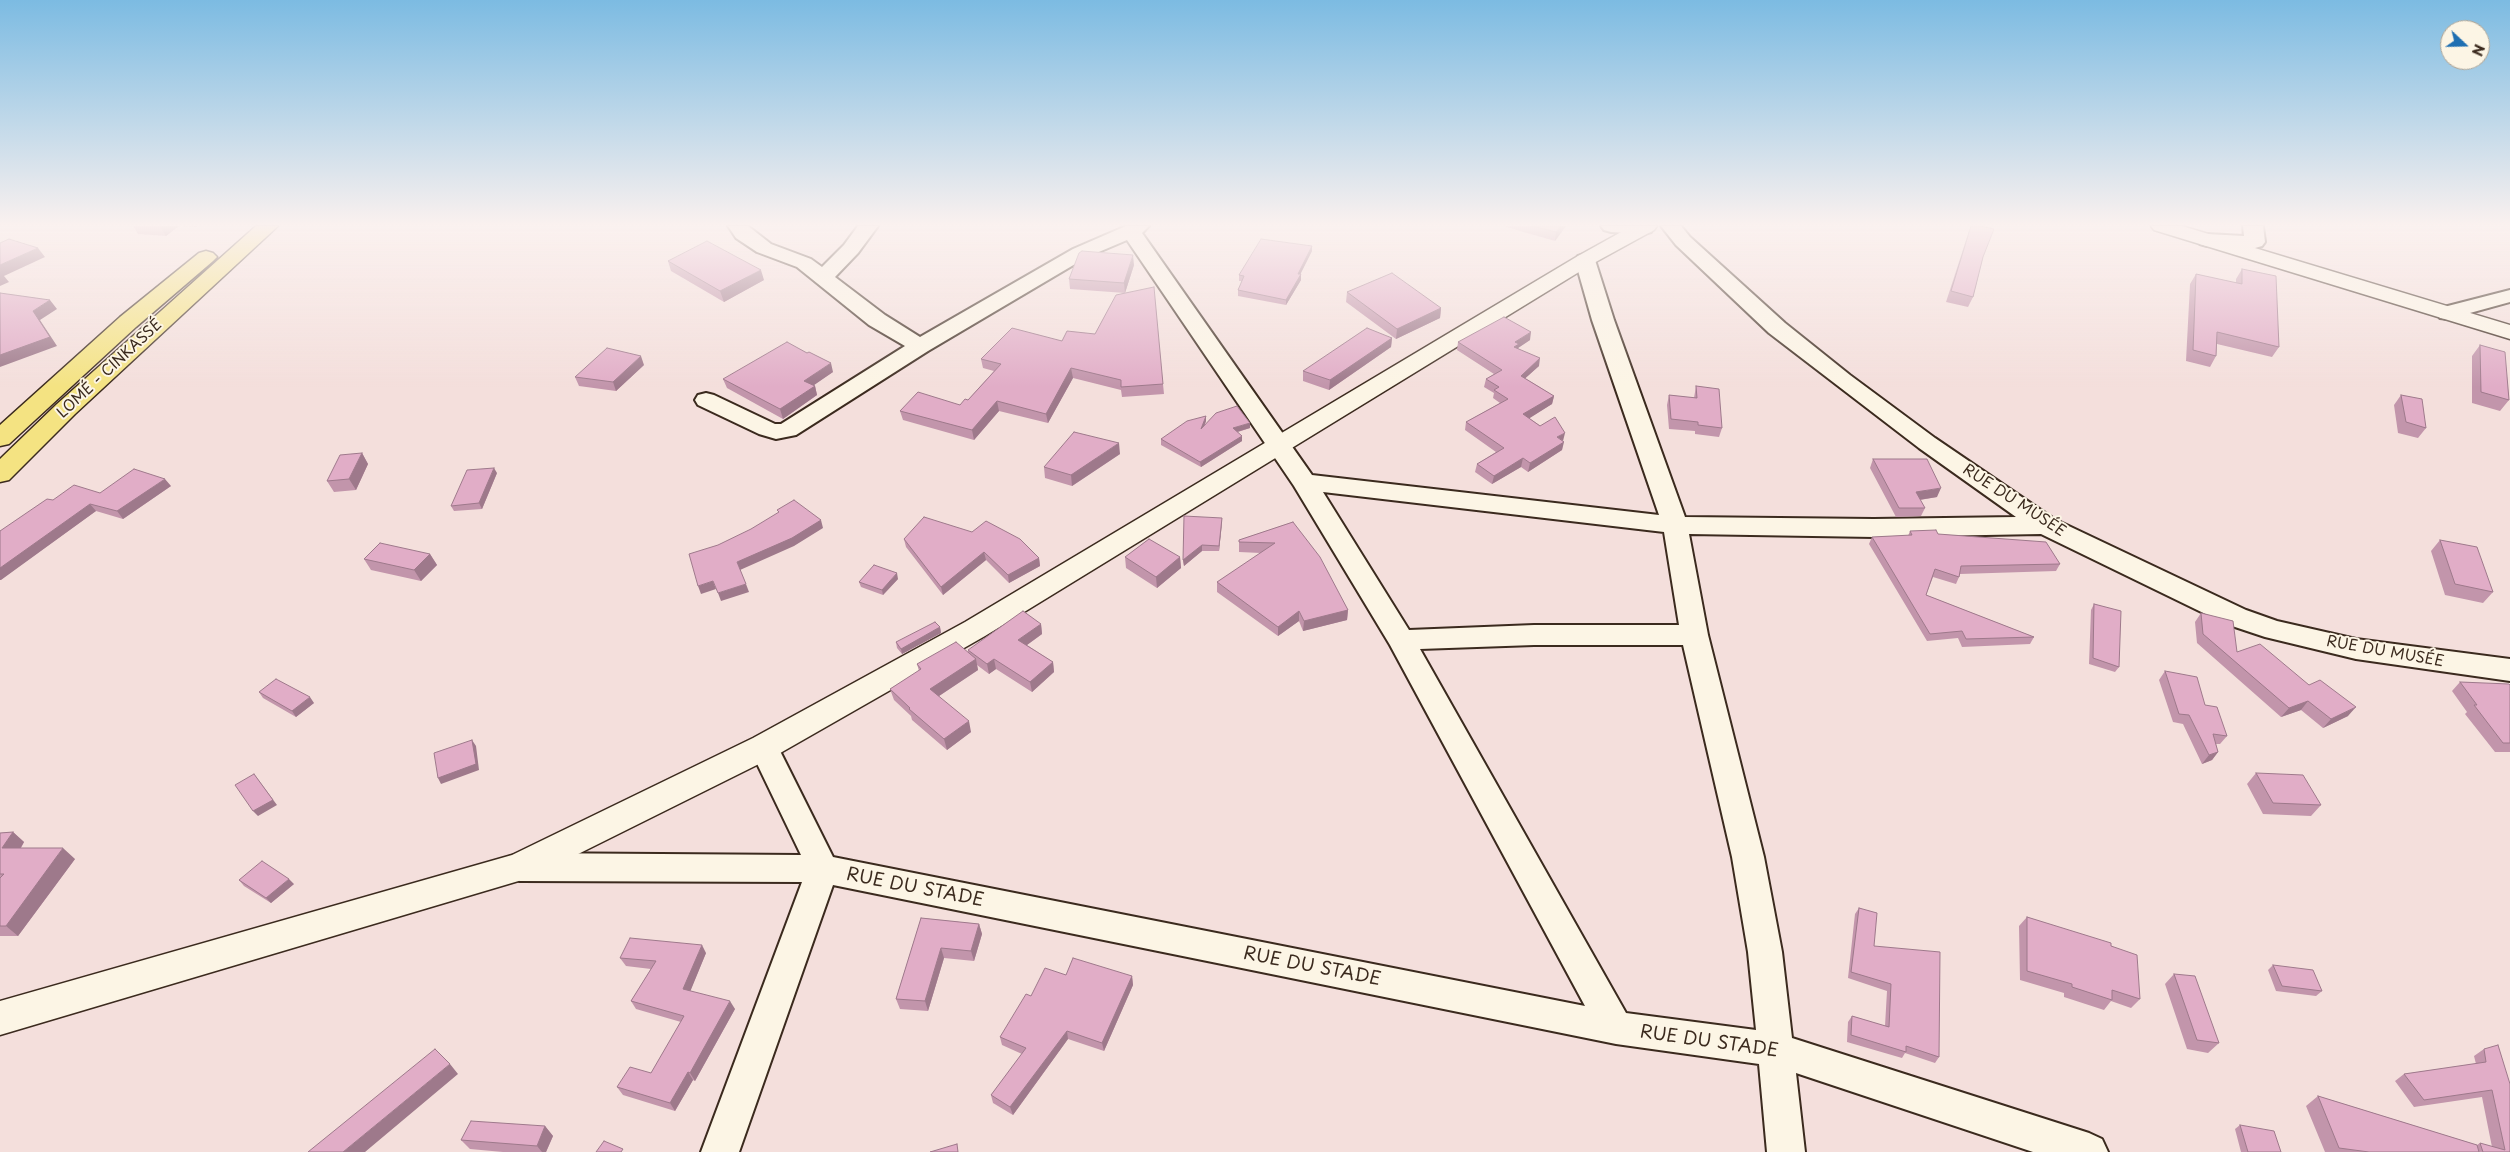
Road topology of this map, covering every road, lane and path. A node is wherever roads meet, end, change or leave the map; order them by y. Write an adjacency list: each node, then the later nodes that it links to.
1 (179, 280): 15 (highway, LOMÉ - CINKASSÉ)
2 (209, 280): 17 (highway, LOMÉ - CINKASSÉ)
3 (825, 280): 13 (street)
4 (1034, 280): 13 (street)
5 (1169, 280): 16 (street)
6 (1552, 280): 16 (street)
7 (1592, 280): 20 (street)
8 (1724, 280): 19 (street, RUE DU MUSÉE)
9 (2338, 280): 11 (street)
10 (2510, 296): 11 (street)
11 (2448, 313): 12 (street)
12 (2510, 332)
13 (920, 346): 14 (street)
14 (706, 400)
15 (0, 438)
16 (1278, 446): 18 (street); 24 (street)
17 (0, 474)
18 (1304, 482): 20 (street); 22 (street)
19 (2044, 525): 20 (street); 23 (street, RUE DU MUSÉE)
20 (1675, 526): 21 (street)
21 (1694, 635): 22 (street); 29 (street)
22 (1401, 640): 28 (street)
23 (2510, 670)
24 (764, 747): 25 (street); 26 (street)
25 (520, 867): 26 (street, RUE DU STADE); 27 (street)
26 (823, 869): 28 (street, RUE DU STADE); 30 (street)
27 (0, 1018)
28 (1616, 1028): 29 (street, RUE DU STADE)
29 (1774, 1049): 31 (street); 32 (street, RUE DU STADE)
30 (720, 1152)
31 (1786, 1152)
32 (2089, 1152)

